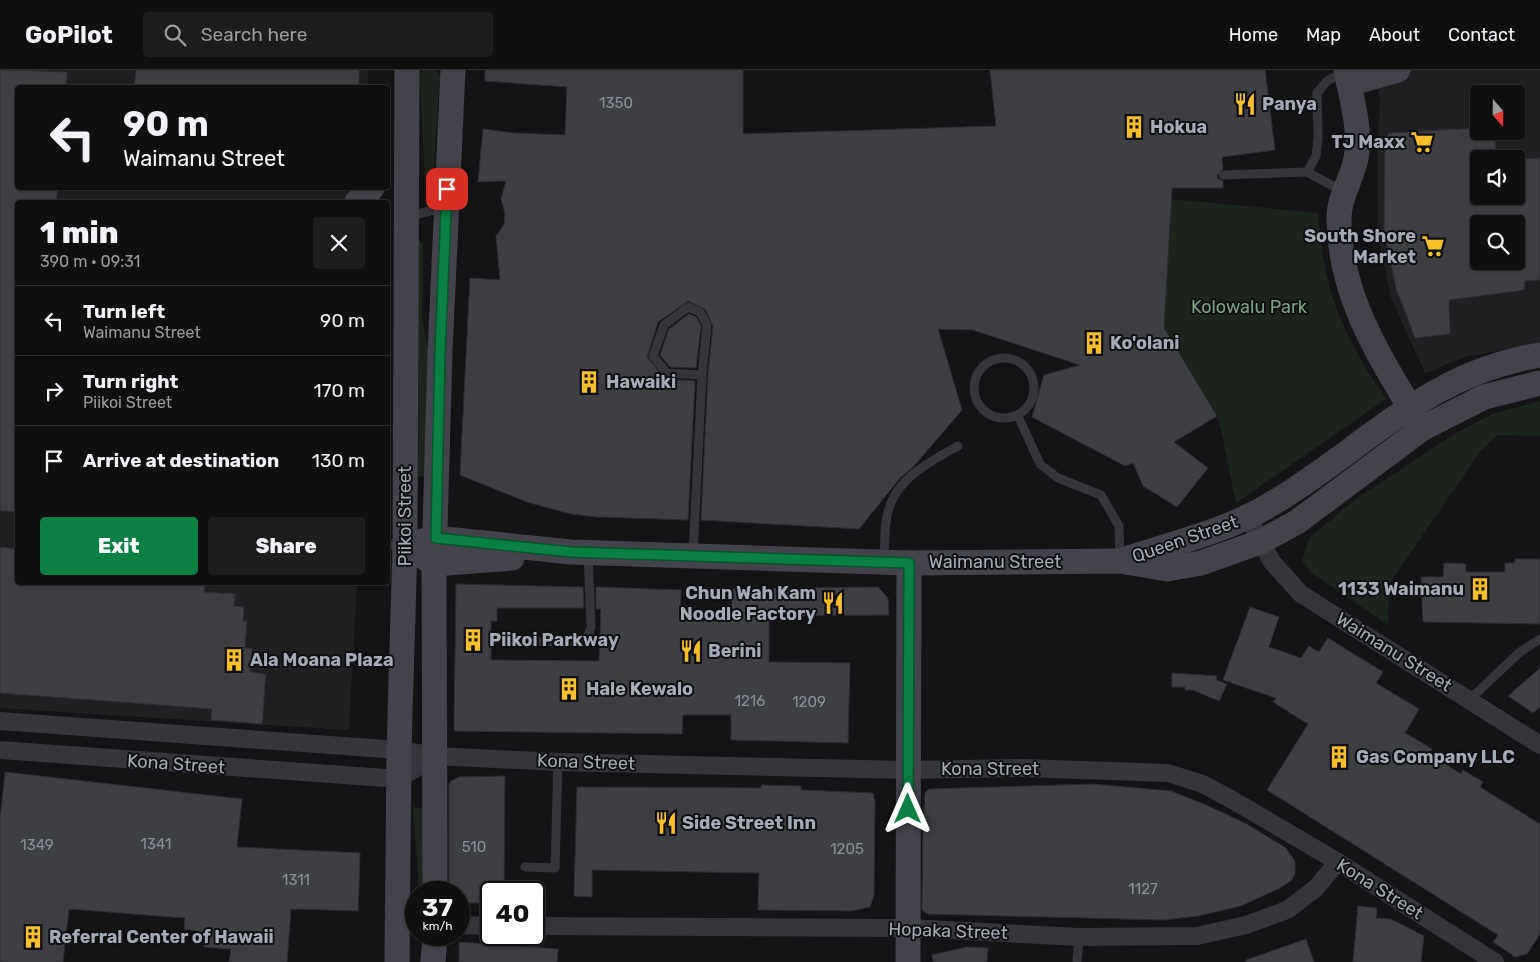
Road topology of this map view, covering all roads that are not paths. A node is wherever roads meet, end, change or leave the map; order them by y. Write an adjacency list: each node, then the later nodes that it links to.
1 (407, 70): 5 (street, Piikoi Street)
2 (454, 70): 12 (street, Piikoi Street)
3 (1398, 70): 4 (street)
4 (1347, 75): 7 (lane); 10 (street)
5 (407, 118): 6 (street); 13 (street, Piikoi Street)
6 (390, 152)
7 (1308, 172): 8 (lane); 10 (lane)
8 (1223, 175)
9 (370, 190): 11 (street)
10 (1344, 192): 17 (street)
11 (358, 200)
12 (446, 208): 13 (lane); 22 (street, Piikoi Street)
13 (405, 217): 24 (street, Piikoi Street)
14 (1540, 355): 17 (street, Queen Street)
15 (702, 375): 15 (lane); 26 (lane)
16 (1540, 383): 19 (street, Queen Street)
17 (1409, 406): 19 (street); 21 (street, Queen Street)
18 (1018, 416): 18 (lane); 28 (lane)
19 (1423, 428): 23 (street, Queen Street)
20 (958, 446): 27 (lane)
21 (1248, 518): 23 (street, Waimanu Street); 28 (street, Queen Street)
22 (436, 538): 24 (street, Waimanu Street); 25 (street, Waimanu Street); 30 (street, Piikoi Street)
23 (1260, 542): 28 (street, Queen Street); 33 (street, Waimanu Street)
24 (396, 545): 30 (street); 37 (street, Piikoi Street)
25 (580, 552): 26 (street, Waimanu Street); 30 (street, Waimanu Street); 32 (lane)
26 (693, 556): 27 (street, Waimanu Street)
27 (884, 562): 29 (street, Waimanu Street)
28 (1120, 562): 29 (street, Waimanu Street)
29 (909, 563): 40 (street)
30 (434, 564): 38 (street, Piikoi Street)
31 (1540, 639): 33 (lane)
32 (509, 642)
33 (1470, 700): 35 (street, Waimanu Street)
34 (0, 721): 37 (street, Kona Street)
35 (1540, 745)
36 (0, 750): 41 (street, Kona Street)
37 (399, 750): 38 (street, Kona Street); 41 (street, Piikoi Street)
38 (435, 756): 39 (street, Kona Street); 41 (street); 44 (street, Piikoi Street)
39 (558, 762): 40 (street, Kona Street); 43 (lane)
40 (907, 770): 42 (street, Kona Street); 46 (street)
41 (399, 780): 49 (street, Piikoi Street)
42 (1338, 862): 47 (street, Hopaka Street); 53 (street, Kona Street)
43 (526, 867)
44 (435, 881)
45 (545, 926): 46 (street, Hopaka Street)
46 (908, 928): 47 (street, Hopaka Street); 51 (street)
47 (1079, 937): 52 (lane)
48 (434, 946): 50 (street)
49 (397, 962)
50 (433, 962)
51 (908, 962)
52 (1077, 962)
53 (1495, 962)

